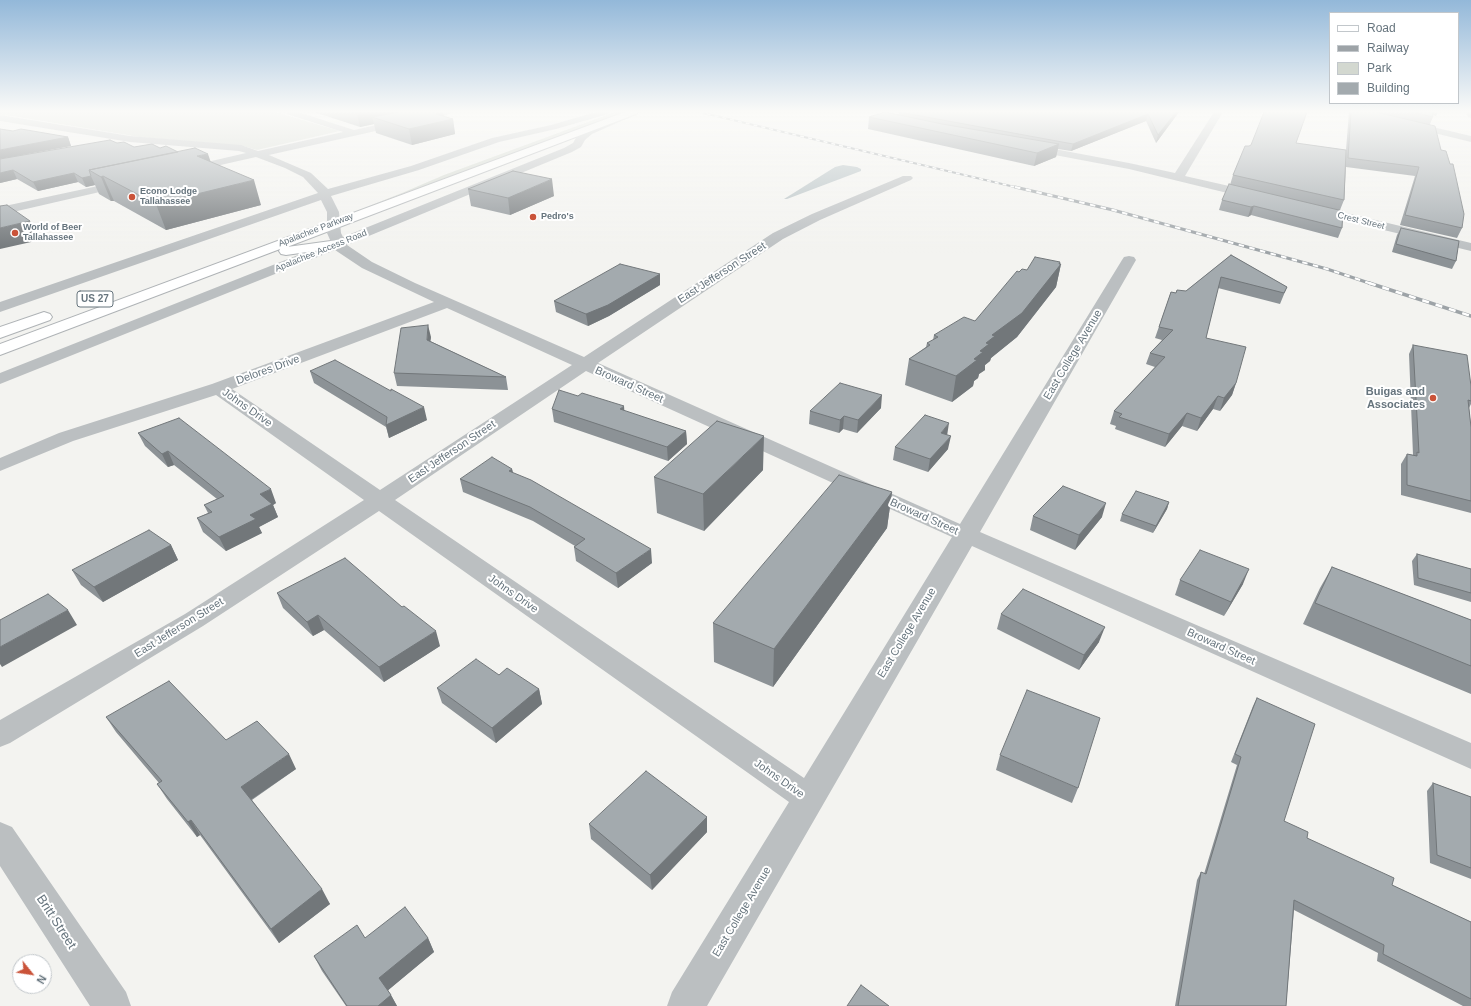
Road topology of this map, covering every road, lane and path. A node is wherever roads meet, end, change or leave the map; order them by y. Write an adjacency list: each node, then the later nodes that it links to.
1 (232, 159): 8 (street)
2 (271, 159): 13 (street)
3 (441, 159): 13 (street)
4 (500, 159): 19 (main road, Apalachee Parkway / US 27)
5 (547, 159): 21 (street, Apalachee Access Road)
6 (1090, 159): 11 (street)
7 (1190, 159): 11 (street)
8 (174, 172)
9 (436, 174): 15 (main road, Apalachee Parkway)
10 (907, 178): 31 (street, East Jefferson Street)
11 (1178, 178): 14 (street)
12 (136, 180): 18 (street)
13 (325, 195): 19 (street); 27 (street)
14 (1267, 198)
15 (362, 201)
16 (1297, 206): 22 (street, Crest Street)
17 (348, 207): 19 (main road, Apalachee Parkway / US 27)
18 (0, 211)
19 (333, 218): 20 (main road, Apalachee Parkway / US 27); 21 (street); 24 (main road, Apalachee Parkway / US 27)
20 (253, 241)
21 (338, 244): 24 (main road); 26 (street, Broward Street); 32 (street, Apalachee Access Road)
22 (1471, 248)
23 (1129, 260): 36 (street, East College Avenue)
24 (187, 272): 25 (main road, Apalachee Parkway / US 27); 30 (main road, Apalachee Parkway / US 27)
25 (121, 289)
26 (446, 303): 31 (street, Broward Street); 33 (street, Delores Drive)
27 (0, 306)
28 (54, 313): 29 (main road)
29 (0, 333)
30 (0, 350)
31 (583, 364): 35 (street, East Jefferson Street); 36 (street, Broward Street)
32 (0, 379)
33 (218, 388): 34 (street, Delores Drive); 35 (street, Johns Drive)
34 (0, 465)
35 (380, 500): 37 (street, East Jefferson Street); 39 (street, Johns Drive)
36 (966, 535): 38 (street, Broward Street); 39 (street, East College Avenue)
37 (0, 735)
38 (1471, 756)
39 (809, 800): 42 (street, East College Avenue)
40 (0, 837): 41 (street, Britt Street)
41 (112, 1006)
42 (686, 1006)

